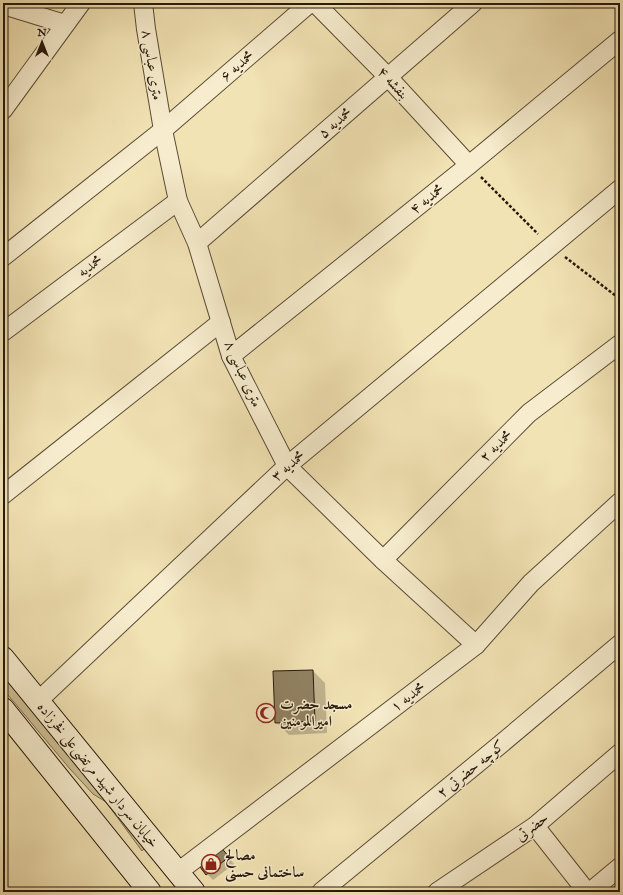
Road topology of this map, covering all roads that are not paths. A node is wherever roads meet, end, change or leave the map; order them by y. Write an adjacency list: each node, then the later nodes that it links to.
1 (81, 3): 7 (street)
2 (143, 3): 11 (street, ۸ متری عباسی)
3 (310, 3): 11 (street, محمدیه ۶)
4 (315, 3): 9 (street, بنفشه ۴)
5 (474, 3): 9 (street, محمدیه ۵)
6 (3, 5): 7 (street)
7 (65, 24): 10 (street)
8 (620, 40): 12 (street, محمدیه ۴)
9 (388, 76): 12 (street, بنفشه ۴); 15 (street, محمدیه ۵)
10 (3, 110)
11 (163, 130): 14 (street, ۸ متری عباسی); 16 (street, محمدیه ۶)
12 (469, 165): 20 (street, محمدیه ۴)
13 (620, 189): 21 (street, محمدیه ۳)
14 (178, 201): 15 (street, ۸ متری عباسی); 18 (street, محمدیه)
15 (197, 243): 17 (street, ۸ متری عباسی)
16 (3, 257)
17 (221, 322): 20 (street, ۸ متری عباسی); 22 (street)
18 (3, 332)
19 (620, 344): 24 (street, محمدیه ۲)
20 (231, 356): 21 (street, ۸ متری عباسی)
21 (287, 466): 24 (street, ۸ متری عباسی); 28 (street, محمدیه ۳)
22 (3, 495)
23 (620, 502): 26 (street, محمدیه ۱)
24 (383, 560): 26 (street, ۸ متری عباسی)
25 (620, 644): 37 (street, کوچه حضرتی ۲)
26 (476, 645): 33 (street, محمدیه ۱)
27 (3, 658): 28 (main road, خیابان سردار شهید مرتضی‌علی فخرزاده)
28 (38, 701): 33 (main road, خیابان سردار شهید مرتضی‌علی فخرزاده)
29 (3, 710): 35 (main road)
30 (620, 753): 31 (street, حضرتی)
31 (535, 826): 34 (street, حضرتی); 38 (street)
32 (620, 867): 39 (street)
33 (178, 872): 35 (main road); 36 (main road, خیابان سردار شهید مرتضی‌علی فخرزاده)
34 (448, 889)
35 (149, 892)
36 (194, 892)
37 (320, 892)
38 (587, 892)
39 (590, 892)

